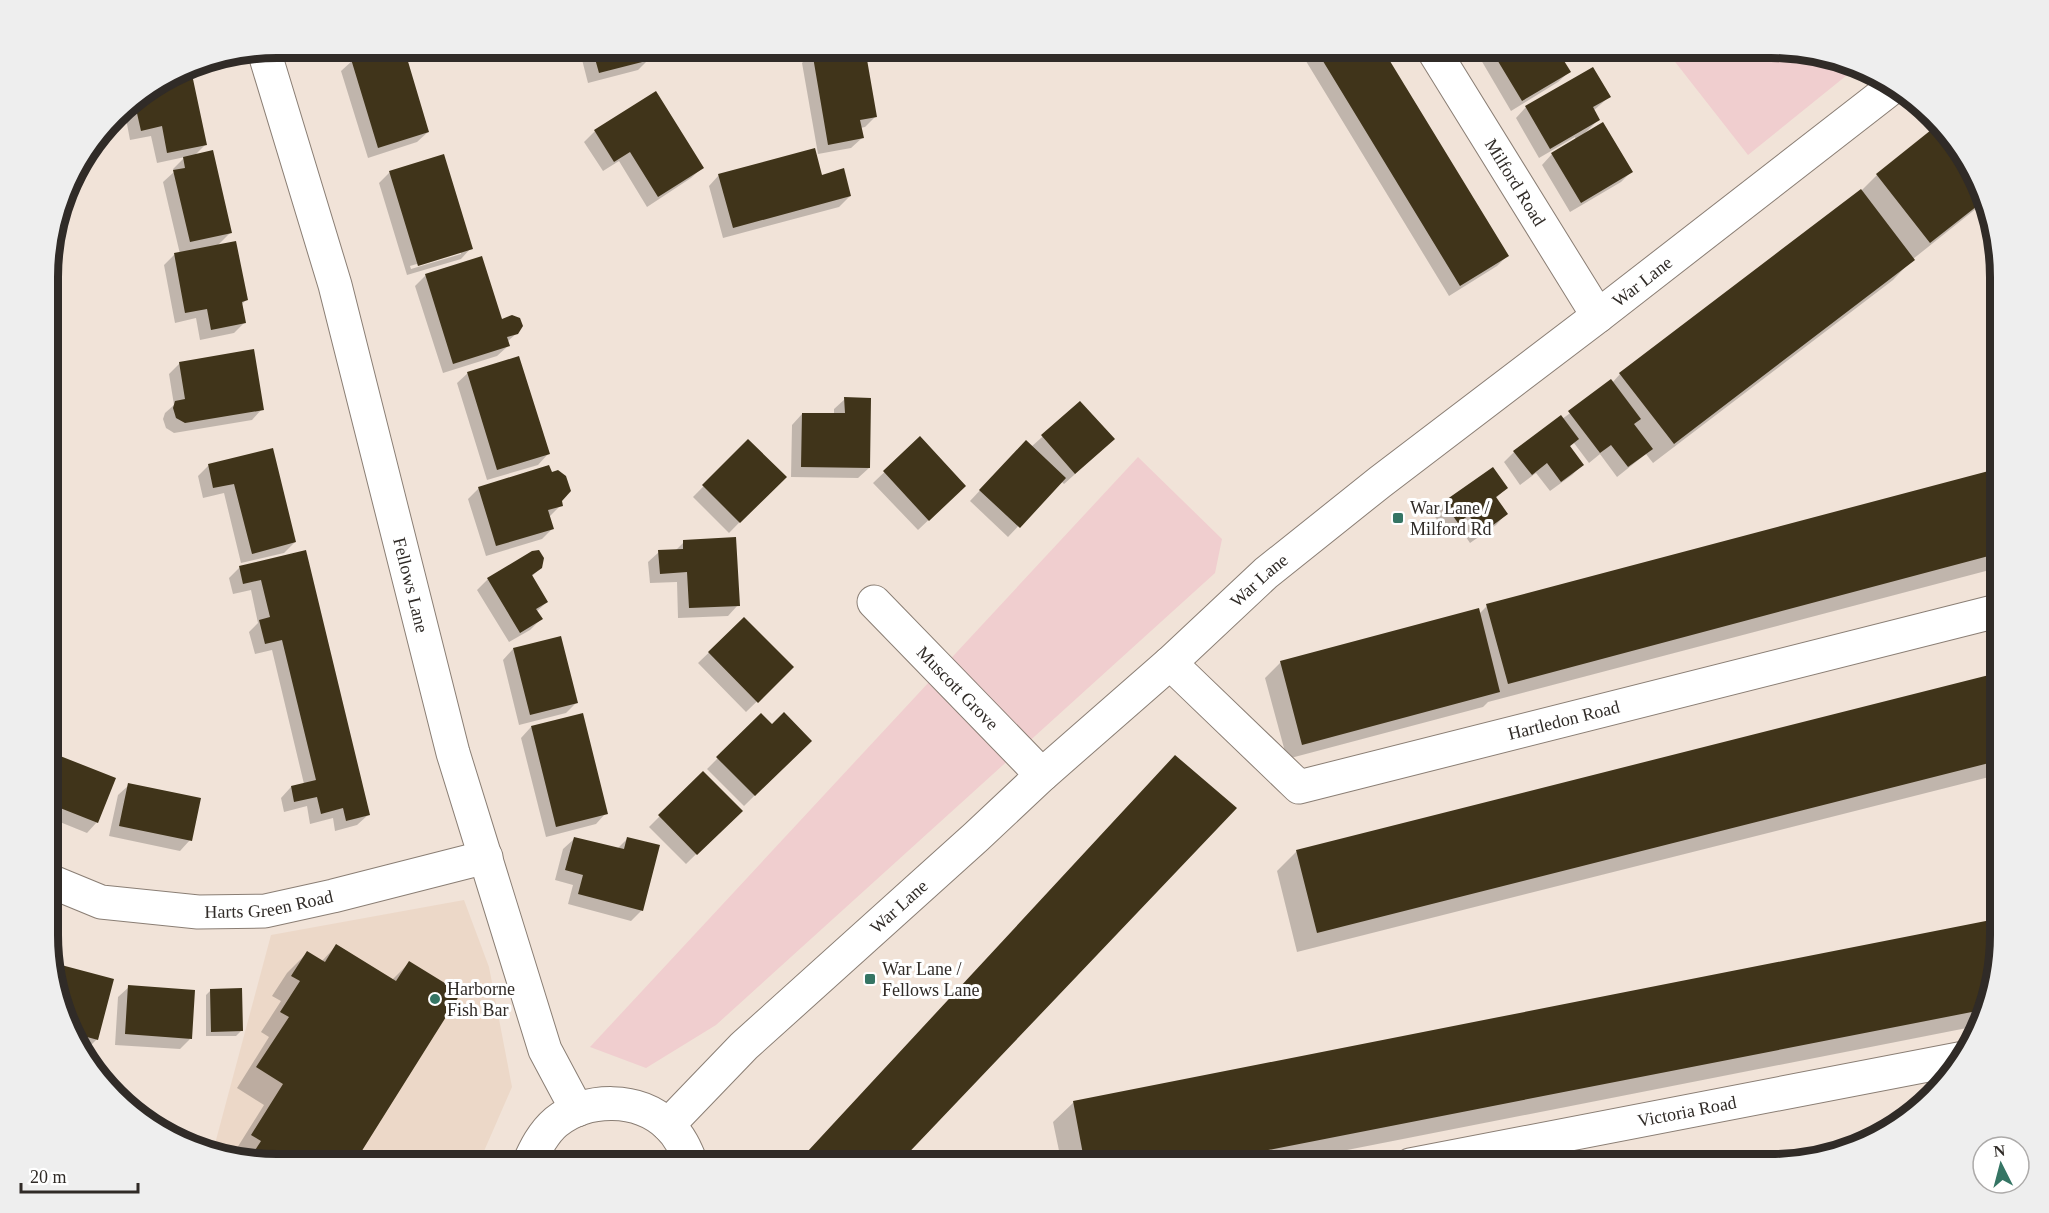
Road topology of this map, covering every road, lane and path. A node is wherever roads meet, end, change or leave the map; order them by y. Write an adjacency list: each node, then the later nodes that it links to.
1 (1438, 58): 4 (street, Milford Road)
2 (266, 59): 9 (street, Fellows Lane)
3 (1887, 91): 4 (street, War Lane)
4 (1598, 316): 7 (street, War Lane)
5 (874, 602): 8 (street, Muscott Grove)
6 (1990, 613): 7 (street, Hartledon Road)
7 (1170, 663): 8 (street, War Lane)
8 (1042, 775): 13 (street, War Lane)
9 (486, 857): 10 (street, Harts Green Road); 12 (street, Fellows Lane)
10 (58, 884)
11 (1951, 1060): 16 (street, Victoria Road)
12 (578, 1110): 13 (street); 14 (street)
13 (668, 1125): 15 (street)
14 (533, 1154)
15 (687, 1154)
16 (1467, 1154)

